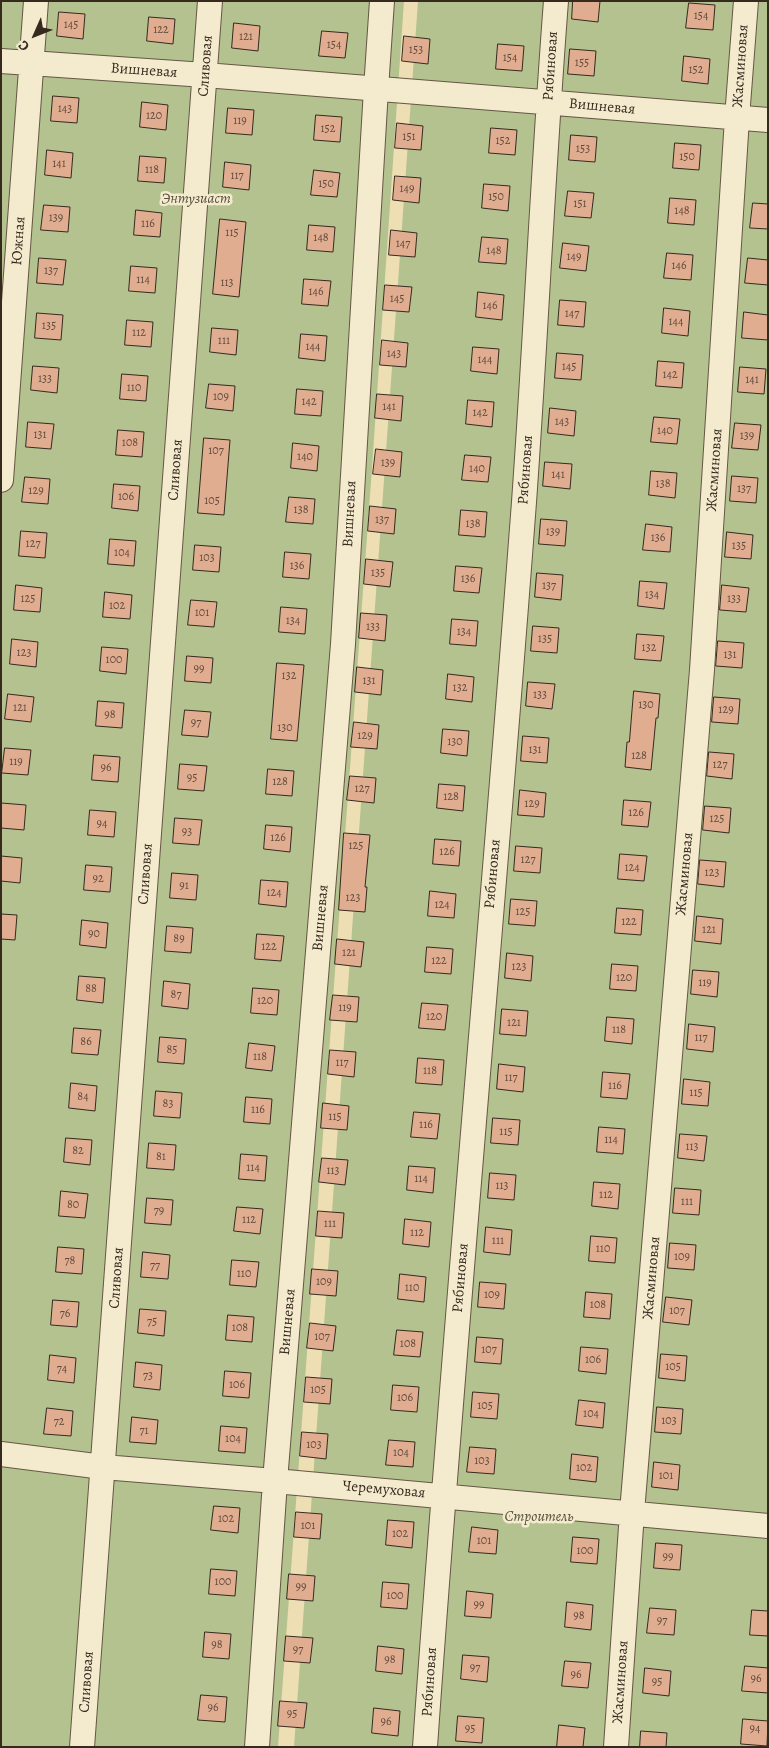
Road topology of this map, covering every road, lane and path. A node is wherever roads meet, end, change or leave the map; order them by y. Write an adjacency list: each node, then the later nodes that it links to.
1 (36, 1): 7 (street, Южная)
2 (210, 1): 8 (street, Сливовая)
3 (382, 1): 9 (street, Вишневая)
4 (556, 1): 10 (street, Рябиновая)
5 (746, 1): 11 (street, Жасминовая)
6 (1, 61): 7 (street, Вишневая)
7 (32, 63): 8 (street, Вишневая); 13 (street, Южная)
8 (205, 75): 9 (street, Вишневая); 15 (street, Сливовая)
9 (376, 89): 10 (street, Вишневая); 16 (street, Вишневая)
10 (548, 103): 11 (street, Вишневая); 17 (street, Рябиновая)
11 (737, 118): 12 (street, Вишневая); 18 (street, Жасминовая)
12 (768, 120)
13 (1, 480)
14 (1, 1454): 15 (street, Черемуховая)
15 (103, 1467): 16 (street, Черемуховая); 20 (street, Сливовая)
16 (275, 1480): 17 (street, Черемуховая); 21 (street, Вишневая)
17 (443, 1496): 18 (street, Черемуховая); 22 (street, Рябиновая)
18 (632, 1512): 19 (street, Черемуховая); 23 (street, Жасминовая)
19 (768, 1526)
20 (82, 1747)
21 (257, 1747)
22 (425, 1747)
23 (616, 1747)

